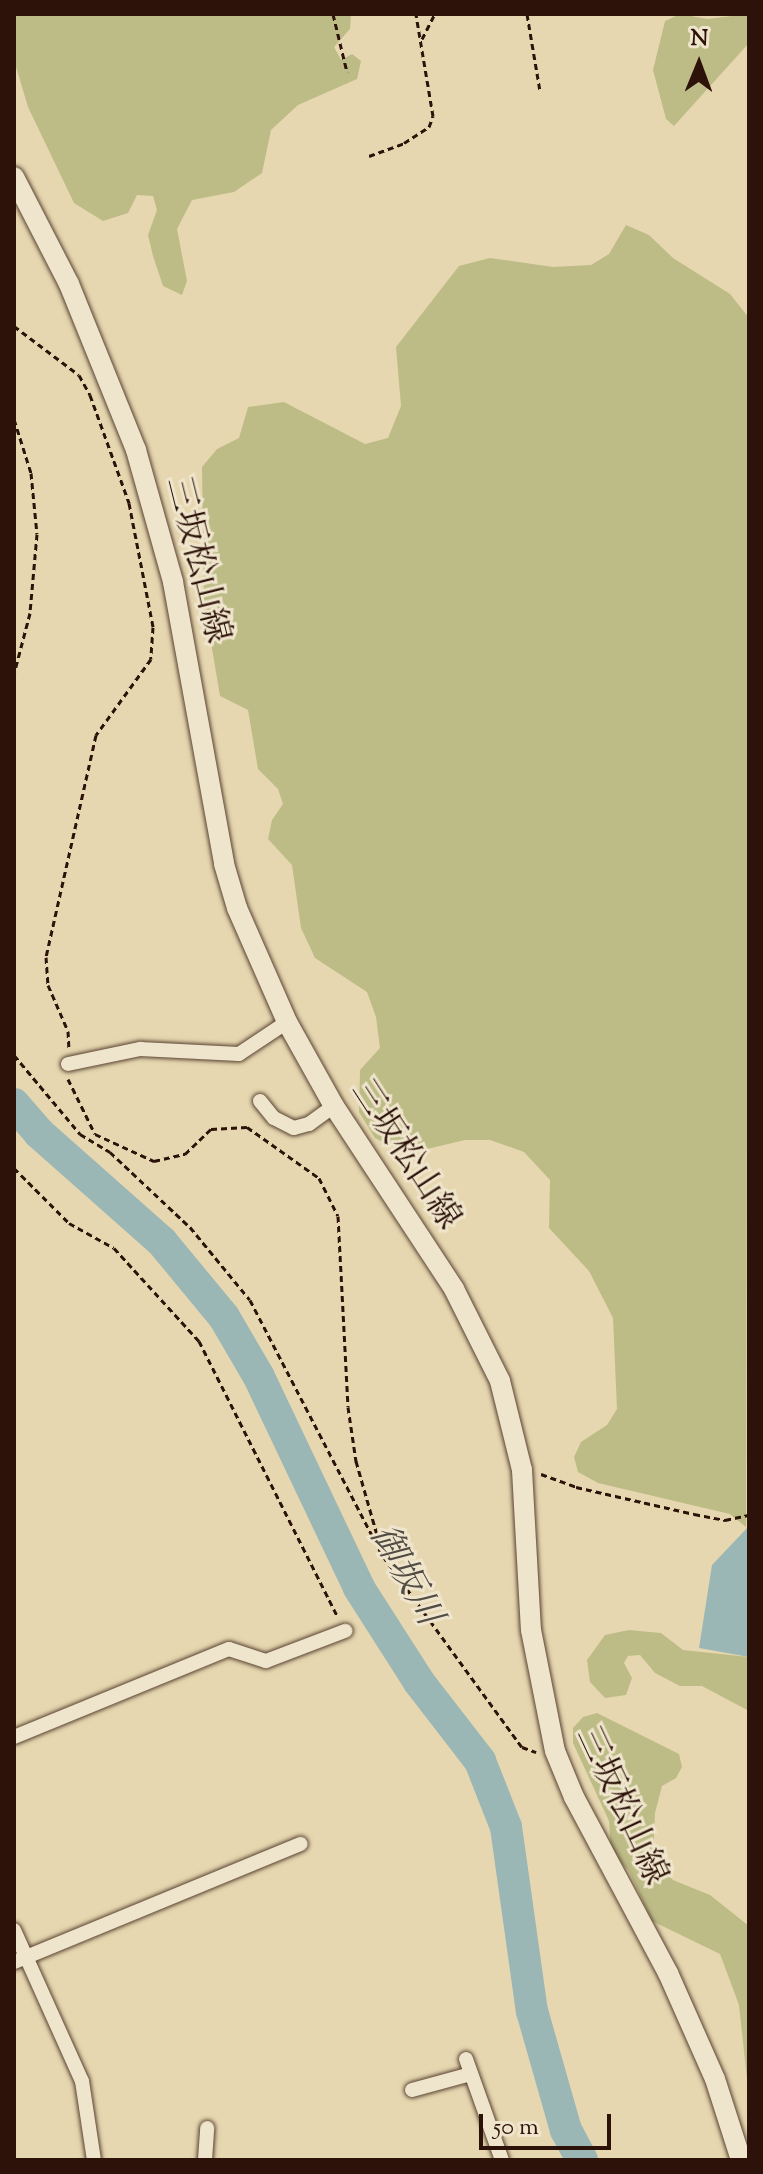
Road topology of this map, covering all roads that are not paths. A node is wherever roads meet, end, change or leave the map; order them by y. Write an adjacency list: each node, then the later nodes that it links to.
1 (14, 177): 2 (main road, 三坂松山線)
2 (287, 1022): 3 (street); 5 (main road, 三坂松山線)
3 (68, 1064)
4 (260, 1101): 5 (street)
5 (334, 1106): 18 (main road, 三坂松山線)
6 (345, 1631): 7 (street)
7 (14, 1737)
8 (301, 1844): 10 (street)
9 (14, 1930): 10 (street)
10 (20, 1960): 16 (street)
11 (466, 2059): 12 (street)
12 (471, 2074): 13 (street); 15 (street)
13 (412, 2090)
14 (207, 2128): 17 (street)
15 (500, 2159)
16 (94, 2160)
17 (205, 2160)
18 (741, 2160)

